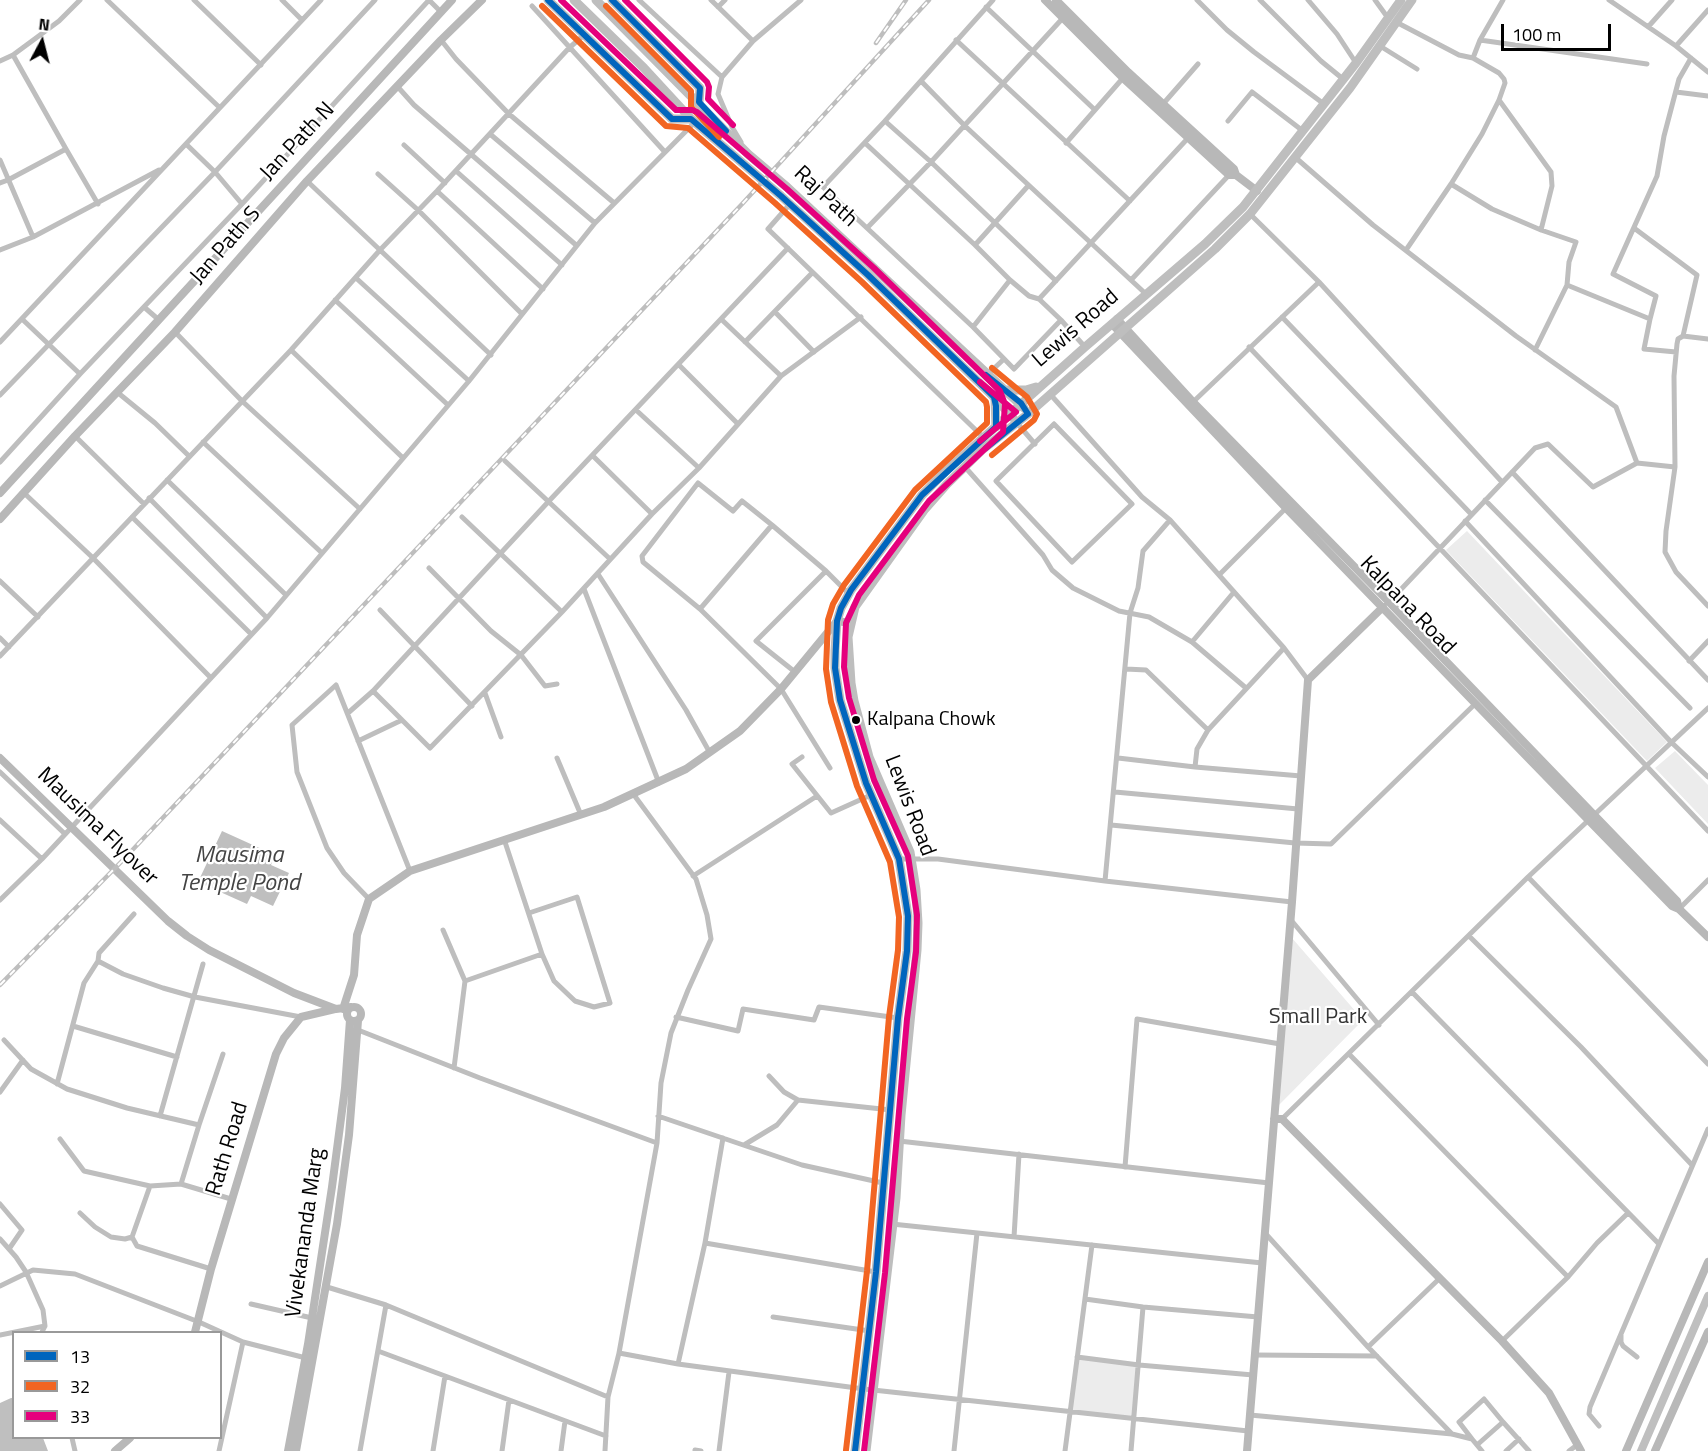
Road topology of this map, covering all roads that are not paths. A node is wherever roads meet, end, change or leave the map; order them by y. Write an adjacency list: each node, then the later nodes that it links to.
1 (80, 0): 47 (street)
2 (106, 0): 69 (street)
3 (194, 0): 54 (street)
4 (282, 0): 35 (street)
5 (321, 0): 35 (street)
6 (375, 0): 92 (street)
7 (429, 0): 33 (street); 107 (street)
8 (453, 0): 33 (street, Jan Path N)
9 (482, 0): 40 (street, Jan Path S)
10 (548, 0): 38 (main road, Raj Path)
11 (574, 0): 72 (main road)
12 (596, 0): 66 (main road)
13 (612, 0): 66 (main road, Raj Path)
14 (639, 0): 57 (street)
15 (711, 0): 31 (street)
16 (725, 0): 31 (street)
17 (801, 0): 42 (street)
18 (993, 0): 30 (street)
19 (1045, 0): 34 (street)
20 (1056, 0): 67 (street)
21 (1197, 0): 68 (street)
22 (1260, 0): 59 (street)
23 (1308, 0): 51 (street)
24 (1375, 0): 36 (street)
25 (1408, 0): 36 (main road, Lewis Road)
26 (1503, 0): 39 (street)
27 (1609, 0): 37 (street)
28 (1672, 0): 37 (street)
29 (532, 6): 45 (street)
30 (986, 7): 41 (street); 46 (street)
31 (718, 8): 42 (street)
32 (1708, 10): 44 (street)
33 (441, 12): 143 (street, Jan Path N)
34 (1062, 19): 46 (street); 58 (street)
35 (302, 20): 54 (street)
36 (1392, 20): 43 (main road, Lewis Road); 48 (street); 51 (main road, Lewis Road)
37 (1648, 27): 44 (street)
38 (584, 35): 45 (street); 72 (main road, Raj Path)
39 (1480, 39): 48 (street); 53 (street)
40 (441, 40): 62 (street, Jan Path S); 71 (street)
41 (956, 40): 60 (street); 61 (street)
42 (753, 41): 57 (street)
43 (1380, 46): 55 (street); 87 (main road, Lewis Road)
44 (1676, 46): 49 (street)
45 (569, 48): 71 (street); 84 (street)
46 (1032, 49): 61 (street); 70 (street)
47 (13, 55): 50 (street); 83 (street)
48 (1473, 58): 65 (street)
49 (1691, 58): 56 (street); 63 (street)
50 (0, 60)
51 (1356, 63): 59 (main road, Lewis Road)
52 (1198, 64): 67 (street)
53 (1647, 64)
54 (261, 65): 69 (street)
55 (1417, 69)
56 (1708, 72)
57 (722, 77): 86 (street)
58 (1123, 78): 70 (street); 78 (street)
59 (1343, 80): 68 (main road, Lewis Road)
60 (921, 81): 73 (street); 75 (street)
61 (1002, 82): 75 (street); 80 (street)
62 (397, 86): 85 (street); 96 (street, Jan Path S)
63 (1676, 92): 64 (street); 114 (street)
64 (1708, 96)
65 (1499, 100): 100 (street); 115 (street)
66 (699, 102): 86 (main road, Raj Path)
67 (1163, 104): 94 (street)
68 (1324, 104): 76 (main road, Lewis Road)
69 (219, 107): 81 (street)
70 (1095, 110): 80 (street)
71 (509, 114): 77 (street); 105 (street)
72 (693, 120): 84 (street); 108 (main road, Raj Path)
73 (885, 121): 79 (street); 89 (street)
74 (1228, 121): 76 (street)
75 (965, 126): 89 (street); 101 (street)
76 (1303, 131): 103 (main road, Lewis Road)
77 (490, 134): 85 (street); 111 (street)
78 (1188, 137): 94 (street); 104 (street)
79 (865, 143): 99 (street); 113 (street)
80 (1066, 143): 104 (street)
81 (186, 144): 90 (street); 92 (street)
82 (404, 146): 98 (street)
83 (66, 149): 95 (street); 106 (street)
84 (664, 151): 105 (street)
85 (471, 154): 91 (street); 118 (street)
86 (748, 154): 165 (main road, Raj Path)
87 (1296, 158): 110 (main road, Lewis Road); 123 (street)
88 (0, 160): 95 (street)
89 (931, 162): 99 (street); 112 (street)
90 (165, 167): 106 (street); 141 (street)
91 (456, 171): 98 (street); 124 (street)
92 (215, 172): 107 (street); 154 (street)
93 (378, 174): 109 (street)
94 (1233, 175): 103 (street); 128 (street)
95 (8, 180): 97 (street); 116 (street)
96 (307, 181): 122 (street); 149 (street, Jan Path S)
97 (0, 183)
98 (445, 183): 102 (street)
99 (910, 184): 113 (street); 119 (street)
100 (1451, 184): 115 (street); 123 (street)
101 (1028, 186): 112 (street); 117 (street)
102 (437, 191): 109 (street); 132 (street)
103 (1257, 191): 133 (main road, Lewis Road)
104 (1130, 201): 117 (street)
105 (613, 202): 111 (street)
106 (98, 204): 116 (street)
107 (242, 204): 136 (street)
108 (790, 204): 120 (street); 173 (main road, Raj Path)
109 (418, 210): 122 (street); 138 (street)
110 (1250, 214): 130 (street); 148 (main road, Lewis Road)
111 (595, 223): 118 (street)
112 (996, 223): 119 (street); 129 (street)
113 (867, 228): 147 (street)
114 (1634, 228): 145 (street); 150 (street)
115 (1541, 230): 131 (street)
116 (33, 237): 121 (street)
117 (1091, 242): 128 (street); 129 (street)
118 (576, 245): 124 (street)
119 (975, 245): 127 (street)
120 (788, 248): 125 (street); 142 (street)
121 (0, 250)
122 (380, 250): 126 (street); 161 (street)
123 (1406, 250): 158 (street)
124 (562, 265): 132 (street)
125 (812, 273): 137 (street); 140 (street)
126 (356, 278): 135 (street); 167 (street)
127 (1010, 280): 134 (street); 147 (street)
128 (1131, 280): 133 (street)
129 (1056, 281): 134 (street)
130 (1318, 282): 139 (street); 199 (street)
131 (1567, 285): 145 (street); 158 (street)
132 (543, 289): 138 (street)
133 (1147, 295): 146 (main road, Lewis Road)
134 (1039, 299): 144 (street)
135 (335, 300): 157 (street); 177 (street)
136 (144, 307): 143 (street); 164 (street)
137 (775, 312): 153 (street); 159 (street)
138 (522, 314): 161 (street)
139 (1282, 316): 156 (street); 209 (street)
140 (861, 317): 159 (street); 185 (street)
141 (22, 319): 152 (street); 154 (street)
142 (720, 319): 153 (street); 163 (street)
143 (159, 320): 200 (street, Jan Path N)
144 (1061, 320): 155 (street); 162 (street)
145 (1650, 320): 160 (street)
146 (1115, 321): 148 (street, Kalpana Road); 155 (main road, Lewis Road)
147 (973, 327): 162 (street)
148 (1123, 330): 171 (main road, Lewis Road); 175 (street, Kalpana Road); 207 (street, Kalpana Road)
149 (175, 332): 170 (street, Jan Path S); 174 (street)
150 (1683, 336): 151 (street); 160 (street)
151 (1708, 339)
152 (0, 342)
153 (745, 342): 166 (street)
154 (49, 344): 164 (street); 172 (street)
155 (1085, 346): 168 (main road, Lewis Road)
156 (1249, 347): 175 (street); 216 (street)
157 (291, 350): 174 (street); 190 (street)
158 (1535, 350): 193 (street)
159 (814, 352): 166 (street)
160 (1676, 352): 195 (street)
161 (491, 355): 167 (street)
162 (1004, 359): 165 (street)
163 (679, 365): 178 (street); 182 (street)
164 (80, 374): 192 (street)
165 (987, 375): 169 (main road, Raj Path)
166 (781, 376): 182 (street)
167 (469, 381): 177 (street)
168 (1042, 384): 169 (main road); 176 (main road, Lewis Road)
169 (1003, 390): 176 (main road, Raj Path)
170 (117, 392): 184 (street, Jan Path S); 188 (street)
171 (1050, 394): 180 (main road, Lewis Road); 213 (street)
172 (0, 395)
173 (994, 397): 179 (main road, Raj Path); 183 (main road)
174 (242, 401): 186 (street); 206 (street)
175 (1193, 402): 231 (street, Kalpana Road)
176 (1021, 403): 179 (main road, Lewis Road); 180 (main road, Raj Path)
177 (448, 405): 190 (street)
178 (636, 410): 189 (street); 196 (street)
179 (1010, 414): 181 (main road, Raj Path); 183 (main road, Lewis Road)
180 (1028, 414): 181 (main road, Lewis Road)
181 (1017, 422): 187 (street); 194 (main road, Lewis Road)
182 (738, 424): 196 (street)
183 (996, 427): 185 (main road, Lewis Road)
184 (75, 436): 201 (street, Jan Path S); 205 (street)
185 (983, 437): 228 (main road, Lewis Road)
186 (203, 442): 188 (street); 217 (street)
187 (1035, 444): 187 (street)
188 (189, 456): 198 (street)
189 (592, 456): 204 (street); 208 (street)
190 (403, 458): 206 (street)
191 (506, 460): 204 (street)
192 (0, 462)
193 (1637, 463): 195 (street); 197 (street)
194 (965, 467): 236 (street); 240 (main road, Lewis Road)
195 (1675, 467): 232 (street)
196 (699, 468): 208 (street)
197 (1512, 472): 199 (street); 250 (street)
198 (167, 480): 202 (street); 229 (street)
199 (1502, 482): 203 (street)
200 (0, 493)
201 (24, 493): 212 (street, Jan Path S); 219 (street)
202 (149, 498): 205 (street); 238 (street)
203 (1485, 500): 209 (street); 263 (street)
204 (549, 501): 218 (street); 220 (street)
205 (144, 504): 210 (street)
206 (360, 508): 217 (street)
207 (1287, 508): 224 (street); 231 (street, Kalpana Road)
208 (652, 514): 220 (street)
209 (1471, 514): 214 (street)
210 (132, 517): 219 (street); 241 (street)
211 (462, 517): 218 (street)
212 (0, 519)
213 (1170, 520): 224 (street); 236 (street)
214 (1465, 521): 216 (street); 270 (street)
215 (772, 525): 222 (street); 233 (street); 233 (street)
216 (1440, 547): 231 (street); 276 (street)
217 (322, 554): 229 (street)
218 (500, 555): 230 (street); 235 (street)
219 (92, 557): 237 (street); 253 (street)
220 (610, 559): 223 (street)
221 (429, 568): 230 (street)
222 (826, 571): 228 (street); 252 (street)
223 (598, 574): 226 (street); 271 (street)
224 (1219, 575): 227 (street)
225 (0, 581): 237 (street)
226 (584, 589): 235 (street); 282 (street)
227 (1234, 592): 244 (street); 247 (street)
228 (849, 594): 239 (main road, Lewis Road)
229 (286, 595): 238 (street)
230 (459, 598): 245 (street); 248 (street)
231 (1386, 605): 254 (street); 261 (street, Kalpana Road); 289 (street, Kalpana Road)
232 (1708, 606)
233 (700, 609): 258 (street)
234 (380, 610): 245 (street)
235 (562, 612): 248 (street)
236 (1130, 613): 244 (street); 251 (street)
237 (38, 617): 246 (street)
238 (267, 618): 241 (street)
239 (837, 621): 240 (street); 252 (street); 285 (main road, Lewis Road)
240 (850, 623): 296 (main road, Lewis Road)
241 (251, 634): 253 (street)
242 (0, 639): 246 (street)
243 (1708, 641): 250 (street)
244 (1192, 642): 257 (street)
245 (414, 646): 259 (street); 262 (street)
246 (9, 647): 249 (street)
247 (1284, 648): 254 (street); 257 (street)
248 (521, 655): 256 (street); 260 (street)
249 (0, 656)
250 (1689, 660): 255 (street)
251 (1126, 669): 267 (street); 275 (street)
252 (795, 672): 258 (street)
253 (211, 678): 293 (street)
254 (1308, 680): 280 (street)
255 (1708, 680)
256 (557, 684)
257 (1246, 688): 267 (street)
258 (781, 689): 271 (street); 278 (street)
259 (373, 691): 265 (street); 266 (street)
260 (485, 693): 262 (street); 268 (street)
261 (1476, 703): 289 (street, Kalpana Road); 295 (street)
262 (472, 706): 266 (street)
263 (1690, 708)
264 (1708, 708): 270 (street)
265 (348, 713): 269 (street); 304 (street)
266 (402, 720): 269 (street)
267 (1208, 730): 277 (street)
268 (501, 736)
269 (358, 741): 299 (street)
270 (1671, 742): 276 (street); 281 (street)
271 (710, 753): 282 (street)
272 (802, 757): 286 (street)
273 (0, 758): 320 (street, Mausima Flyover)
274 (557, 758): 288 (street)
275 (1118, 758): 277 (street); 283 (street)
276 (1646, 765): 289 (street); 292 (street)
277 (1195, 767): 280 (street)
278 (830, 768)
279 (0, 772): 293 (street)
280 (1301, 776): 287 (street)
281 (1708, 777)
282 (659, 783): 284 (street)
283 (1114, 792): 287 (street); 291 (street)
284 (634, 795): 288 (street); 300 (street)
285 (872, 795): 286 (street); 298 (main road, Lewis Road)
286 (817, 796): 300 (street)
287 (1298, 809): 295 (street)
288 (581, 815): 294 (street)
289 (1592, 818): 301 (street); 307 (street, Kalpana Road)
290 (0, 820): 297 (street)
291 (1112, 825): 295 (street); 303 (street)
292 (1708, 831)
293 (65, 834): 297 (street)
294 (504, 839): 299 (street); 308 (street)
295 (1295, 843): 306 (street)
296 (911, 858): 298 (street); 303 (street); 348 (main road, Lewis Road)
297 (42, 859): 305 (street)
298 (899, 859): 323 (main road, Lewis Road)
299 (410, 871): 304 (street)
300 (693, 876): 322 (street)
301 (1528, 877): 312 (street); 334 (street)
302 (1708, 880): 307 (street)
303 (1105, 881): 306 (street)
304 (369, 899): 320 (street)
305 (0, 900)
306 (1292, 902): 310 (street)
307 (1679, 909): 313 (street, Kalpana Road)
308 (529, 913): 314 (street); 314 (street)
309 (134, 914): 315 (street)
310 (1291, 920): 325 (street); 329 (street)
311 (443, 930): 317 (street)
312 (1469, 936): 318 (street); 352 (street)
313 (1708, 937)
314 (542, 954): 317 (street)
315 (98, 961): 319 (street); 326 (street)
316 (203, 964): 319 (street)
317 (465, 981): 335 (street)
318 (1412, 992): 325 (street); 361 (street)
319 (195, 997): 321 (street); 332 (street)
320 (343, 1008): 321 (street); 324 (street)
321 (301, 1017): 358 (street, Rath Road)
322 (676, 1017): 323 (street); 342 (street)
323 (898, 1018): 340 (main road, Lewis Road)
324 (354, 1020): 327 (street, Vivekananda Marg); 387 (street, Vivekananda Marg)
325 (1379, 1025): 331 (street)
326 (73, 1026): 332 (street); 337 (street)
327 (358, 1030): 335 (street); 380 (street, Vivekananda Marg)
328 (4, 1040): 333 (street)
329 (1280, 1044): 343 (street); 353 (street)
330 (223, 1054): 344 (street)
331 (1349, 1054): 343 (street); 377 (street)
332 (177, 1057): 341 (street)
333 (23, 1060): 337 (street); 338 (street)
334 (1708, 1064)
335 (454, 1068): 349 (street)
336 (769, 1076): 339 (street)
337 (57, 1084): 341 (street)
338 (0, 1092)
339 (798, 1100): 340 (street); 350 (street)
340 (891, 1110): 354 (main road, Lewis Road)
341 (160, 1116): 344 (street)
342 (658, 1116): 346 (street); 349 (street)
343 (1278, 1119): 355 (street); 378 (street)
344 (199, 1125): 356 (street)
345 (1708, 1129): 352 (street)
346 (723, 1138): 350 (street); 368 (street)
347 (60, 1139): 357 (street)
348 (899, 1141): 351 (street); 362 (main road, Lewis Road)
349 (657, 1143): 402 (street)
350 (744, 1145): 354 (street)
351 (1019, 1154): 353 (street); 366 (street)
352 (1692, 1165): 369 (street)
353 (1125, 1167): 355 (street)
354 (883, 1183): 376 (main road, Lewis Road)
355 (1269, 1183): 364 (street)
356 (181, 1184): 357 (street); 358 (street)
357 (150, 1186): 365 (street)
358 (231, 1199): 374 (street, Rath Road)
359 (0, 1204): 371 (street)
360 (80, 1213): 365 (street)
361 (1628, 1213): 369 (street); 377 (street)
362 (892, 1224): 363 (street); 413 (main road, Lewis Road)
363 (977, 1233): 366 (street); 416 (street)
364 (1265, 1233): 373 (street); 400 (street)
365 (132, 1237): 374 (street)
366 (1014, 1237): 370 (street)
367 (0, 1239): 371 (street)
368 (705, 1243): 376 (street); 408 (street)
369 (1658, 1243): 390 (street)
370 (1092, 1245): 373 (street); 381 (street)
371 (9, 1249): 375 (street)
372 (1708, 1262): 450 (street)
373 (1262, 1263): 386 (street)
374 (211, 1269): 388 (street, Rath Road)
375 (26, 1272): 379 (street); 388 (street); 389 (street)
376 (876, 1272): 395 (main road, Lewis Road)
377 (1568, 1277): 398 (street)
378 (1440, 1278): 398 (street); 400 (street)
379 (0, 1286)
380 (327, 1287): 383 (street); 423 (street, Vivekananda Marg)
381 (1085, 1299): 384 (street); 405 (street)
382 (251, 1304): 387 (street)
383 (386, 1305): 401 (street); 414 (street)
384 (1143, 1307): 386 (street); 409 (street)
385 (773, 1317): 395 (street)
386 (1258, 1317): 403 (street)
387 (312, 1318): 407 (street, Vivekananda Marg)
388 (199, 1322): 393 (street, Rath Road); 394 (street)
389 (45, 1326): 391 (street); 392 (street)
390 (1622, 1330): 406 (street); 422 (street)
391 (20, 1331)
392 (42, 1331)
393 (195, 1331)
394 (219, 1331)
395 (870, 1331): 413 (main road, Lewis Road)
396 (222, 1332): 399 (street)
397 (1708, 1332): 451 (street)
398 (1502, 1341): 431 (street)
399 (243, 1342): 407 (street); 427 (street)
400 (1368, 1347): 404 (street)
401 (378, 1351): 412 (street); 434 (street)
402 (619, 1353): 408 (street); 414 (street)
403 (1255, 1354): 404 (street); 411 (street)
404 (1377, 1356): 425 (street)
405 (1077, 1357): 409 (street); 417 (street)
406 (1637, 1357)
407 (306, 1358): 423 (street, Vivekananda Marg)
408 (678, 1364): 410 (street)
409 (1139, 1365): 411 (street); 419 (street)
410 (729, 1372): 413 (street); 439 (street)
411 (1253, 1375): 418 (street)
412 (445, 1376): 415 (street); 435 (street)
413 (869, 1390): 416 (street); 440 (main road, Lewis Road); 441 (main road, Lewis Road)
414 (608, 1397): 426 (street)
415 (509, 1400): 420 (street); 436 (street)
416 (959, 1400): 417 (street); 442 (street)
417 (1070, 1412): 419 (street); 443 (street)
418 (1250, 1415): 424 (street); 425 (street)
419 (1134, 1419): 424 (street); 444 (street)
420 (565, 1421): 426 (street); 437 (street)
421 (1503, 1422): 428 (street); 429 (street); 430 (street)
422 (1599, 1426)
423 (297, 1427): 432 (street, Vivekananda Marg); 433 (street, Vivekananda Marg)
424 (1248, 1431): 445 (street)
425 (1452, 1434): 428 (street)
426 (606, 1436): 438 (street)
427 (222, 1437)
428 (1472, 1439): 430 (street)
429 (1519, 1439): 447 (street); 448 (street)
430 (1477, 1445): 446 (street)
431 (1579, 1448): 449 (street)
432 (288, 1451)
433 (296, 1451)
434 (360, 1451)
435 (433, 1451)
436 (502, 1451)
437 (561, 1451)
438 (605, 1451)
439 (719, 1451)
440 (855, 1451)
441 (866, 1451)
442 (954, 1451)
443 (1065, 1451)
444 (1131, 1451)
445 (1247, 1451)
446 (1482, 1451)
447 (1506, 1451)
448 (1529, 1451)
449 (1569, 1451)
450 (1626, 1451)
451 (1655, 1451)

